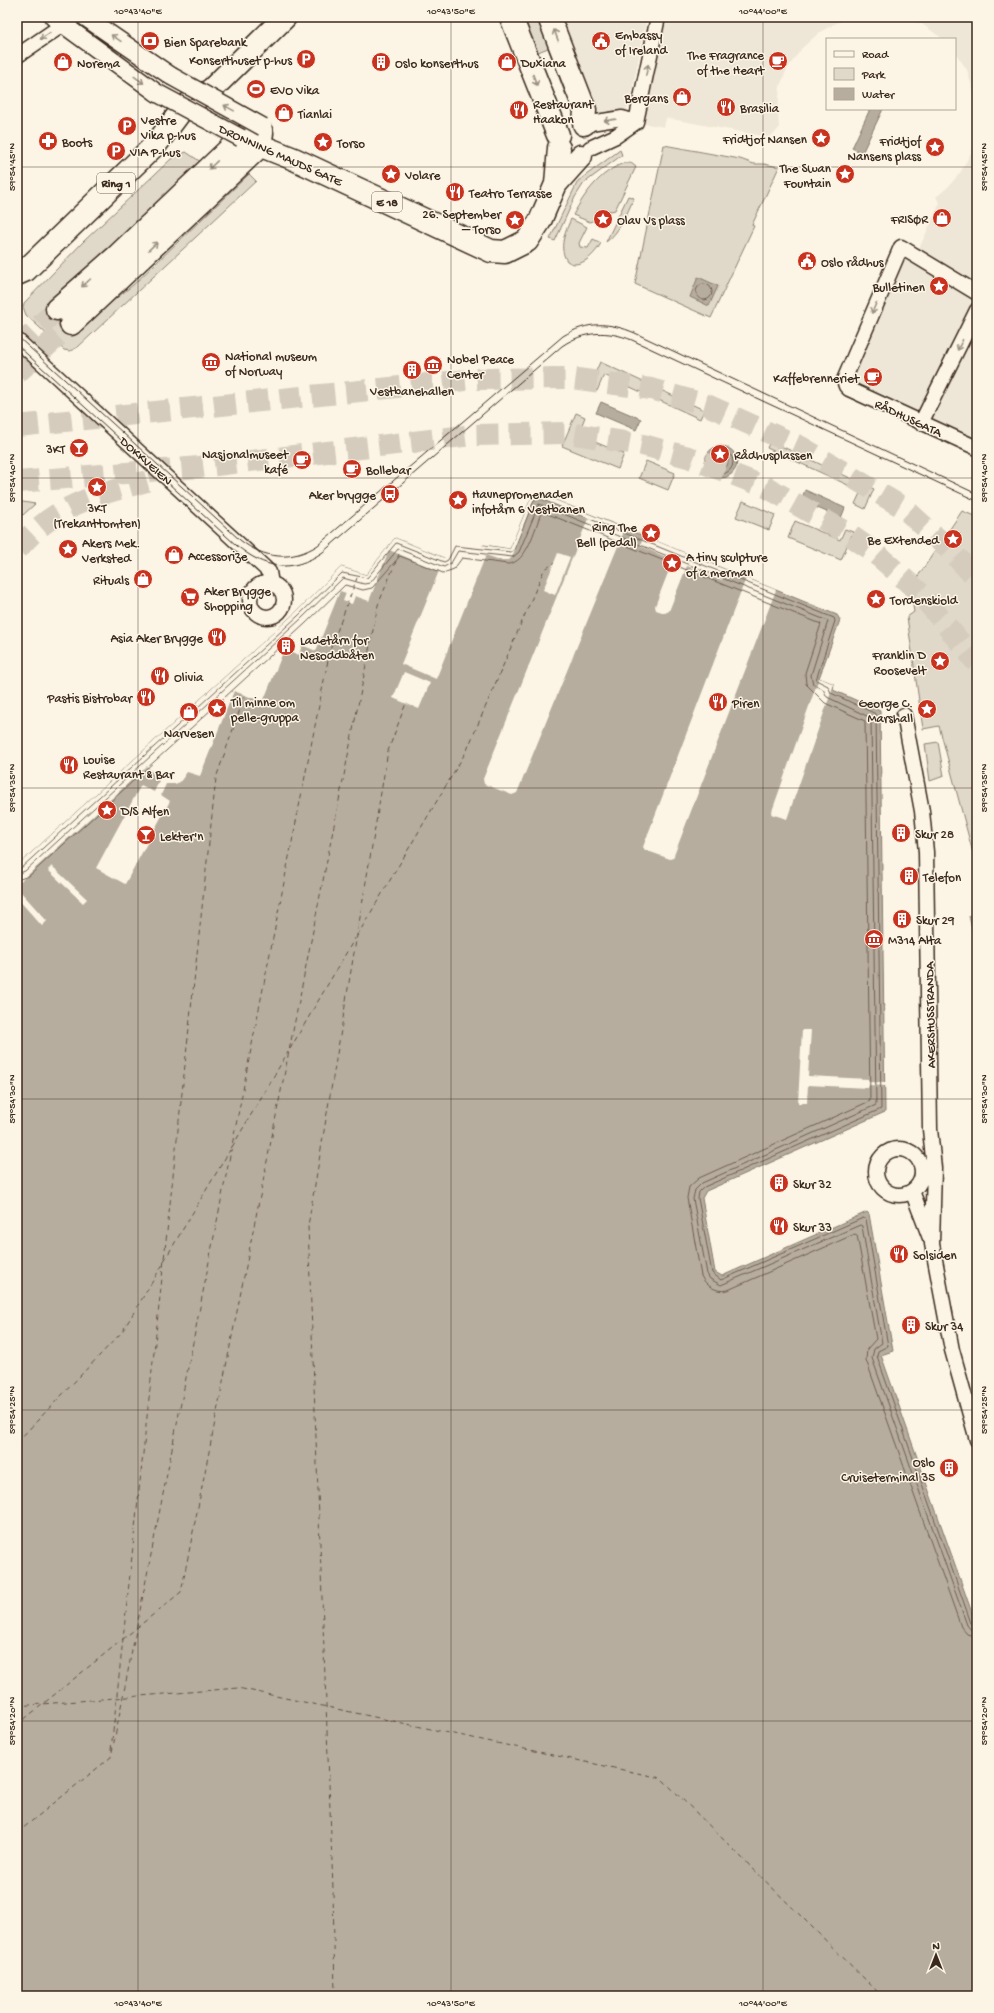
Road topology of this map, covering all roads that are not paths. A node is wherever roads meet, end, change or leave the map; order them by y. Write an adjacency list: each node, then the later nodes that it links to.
1 (85, 17): 10 (street, DRONNING MAUDS GATE, one-way to 1, bridge)
2 (285, 17): 14 (highway, Ring 1)
3 (511, 17): 11 (highway, E 18, one-way to 11)
4 (549, 17): 9 (highway, one-way to 4)
5 (658, 17): 8 (street, one-way to 5)
6 (63, 20): 7 (street, one-way to 7); 10 (street, DRONNING MAUDS GATE, one-way to 10, bridge)
7 (17, 56)
8 (636, 122): 9 (street, one-way to 9); 12 (street)
9 (584, 124): 11 (highway); 12 (highway)
10 (255, 137): 13 (highway, DRONNING MAUDS GATE / E 18); 18 (highway)
11 (558, 142): 12 (highway); 13 (highway, DRONNING MAUDS GATE / E 18)
12 (586, 152): 13 (highway, DRONNING MAUDS GATE / E 18)
13 (556, 184)
14 (21, 272): 15 (highway, Ring 1)
15 (17, 290)
16 (977, 293): 20 (street, RÅDHUSGATA, one-way to 20)
17 (977, 310): 20 (street, one-way to 20)
18 (64, 316)
19 (17, 340): 22 (street, DOKKVEIEN)
20 (921, 423): 21 (street, RÅDHUSGATA)
21 (977, 448)
22 (271, 584)
23 (904, 715): 25 (street, AKERSHUSSTRANDA)
24 (912, 1191): 25 (street, AKERSHUSSTRANDA)
25 (932, 1244): 26 (street, AKERSHUSSTRANDA)
26 (977, 1440)

